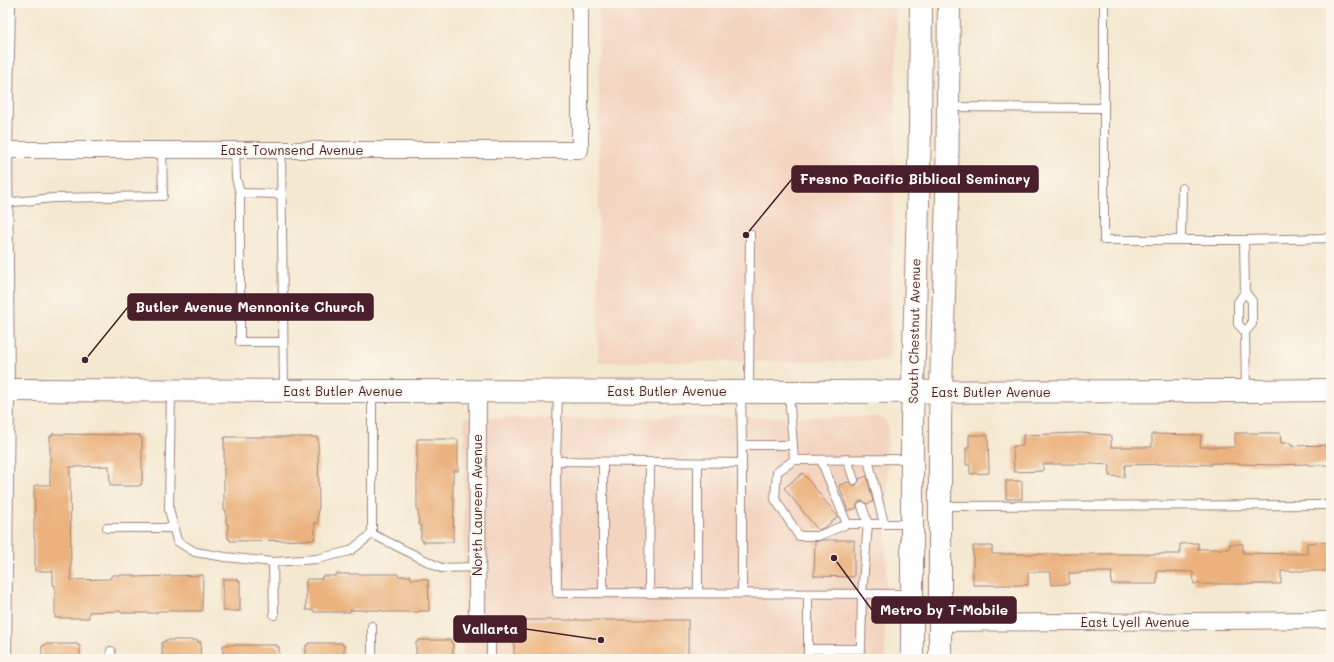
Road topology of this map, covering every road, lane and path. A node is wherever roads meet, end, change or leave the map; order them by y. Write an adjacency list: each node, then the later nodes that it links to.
1 (7, 3): 8 (street)
2 (580, 3): 11 (street, East Townsend Avenue)
3 (921, 3): 33 (street, South Chestnut Avenue)
4 (949, 3): 6 (street)
5 (1104, 3): 7 (lane)
6 (948, 107): 7 (lane); 34 (street)
7 (1104, 108): 18 (lane)
8 (3, 150): 9 (street, East Townsend Avenue); 15 (street)
9 (162, 150): 10 (street, East Townsend Avenue); 15 (lane)
10 (235, 150): 11 (street, East Townsend Avenue); 13 (lane)
11 (281, 150): 14 (lane)
12 (1182, 188): 18 (lane)
13 (240, 193): 14 (lane); 22 (lane)
14 (282, 194): 22 (lane)
15 (4, 203): 23 (street)
16 (750, 234): 31 (lane)
17 (1331, 238): 19 (lane)
18 (1181, 240): 19 (lane)
19 (1244, 240): 20 (lane)
20 (1245, 292): 21 (lane); 21 (lane)
21 (1245, 332): 30 (lane)
22 (284, 342): 26 (lane)
23 (4, 390): 25 (street, East Butler Avenue); 60 (street)
24 (1331, 390): 30 (street, East Butler Avenue)
25 (171, 391): 26 (street, East Butler Avenue); 56 (lane)
26 (284, 391): 27 (street, East Butler Avenue)
27 (372, 391): 28 (street, East Butler Avenue); 57 (lane)
28 (478, 391): 29 (street, East Butler Avenue); 59 (street, North Laureen Avenue)
29 (558, 391): 31 (street, East Butler Avenue); 42 (lane)
30 (1246, 391): 34 (street, East Butler Avenue)
31 (745, 392): 32 (street, East Butler Avenue); 35 (lane)
32 (789, 392): 33 (street, East Butler Avenue); 36 (lane)
33 (913, 392): 34 (street, East Butler Avenue); 39 (street, South Chestnut Avenue)
34 (941, 392): 50 (street)
35 (742, 446): 36 (lane); 46 (lane)
36 (792, 446): 40 (lane)
37 (847, 459): 38 (lane); 41 (lane); 47 (lane)
38 (868, 459): 39 (lane); 53 (lane)
39 (912, 459): 54 (street, South Chestnut Avenue)
40 (794, 460): 41 (lane); 51 (lane)
41 (821, 460): 51 (lane)
42 (556, 461): 43 (lane); 61 (lane)
43 (603, 462): 44 (lane); 61 (lane)
44 (650, 462): 45 (lane); 62 (lane)
45 (698, 463): 46 (lane); 63 (lane)
46 (741, 463): 64 (lane)
47 (854, 480)
48 (1331, 505): 50 (lane)
49 (862, 506): 52 (lane)
50 (940, 506): 71 (street)
51 (847, 524): 52 (lane)
52 (868, 524): 53 (lane); 66 (lane)
53 (884, 524): 54 (lane)
54 (912, 524): 67 (street, South Chestnut Avenue)
55 (107, 528): 56 (lane)
56 (174, 528): 58 (lane)
57 (372, 534): 58 (lane); 59 (lane)
58 (273, 562): 68 (lane)
59 (476, 567): 69 (street, North Laureen Avenue)
60 (3, 568): 74 (street)
61 (603, 593): 62 (lane)
62 (649, 593): 63 (lane)
63 (698, 593): 64 (lane)
64 (742, 593): 65 (lane)
65 (808, 594): 66 (lane); 73 (lane)
66 (862, 594): 67 (lane); 73 (lane)
67 (912, 594): 78 (street, South Chestnut Avenue)
68 (274, 615)
69 (477, 619): 76 (lane)
70 (1331, 620): 71 (street, East Lyell Avenue)
71 (940, 623): 79 (street)
72 (372, 626): 75 (lane)
73 (808, 649): 77 (lane)
74 (3, 659)
75 (372, 659)
76 (491, 659)
77 (808, 659)
78 (912, 659)
79 (940, 659)

